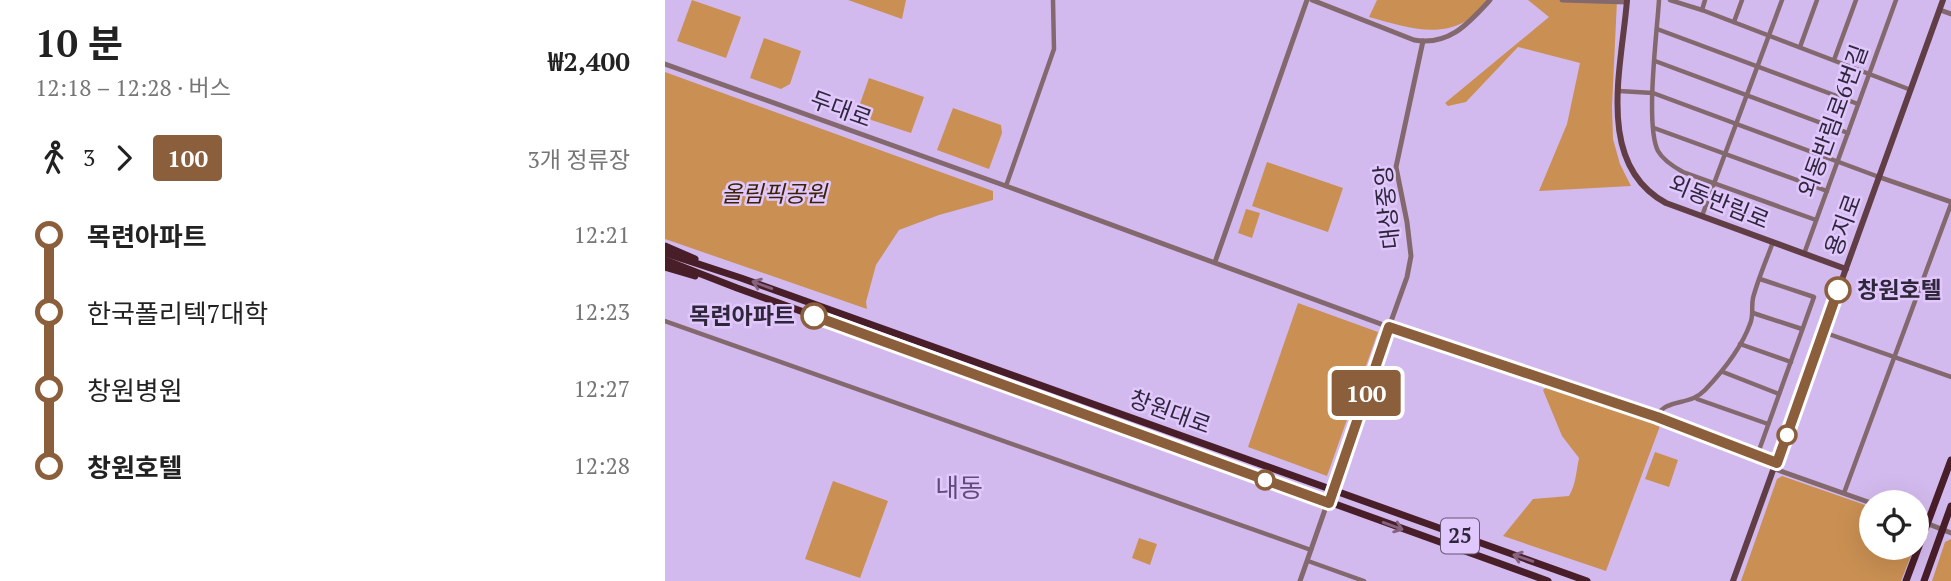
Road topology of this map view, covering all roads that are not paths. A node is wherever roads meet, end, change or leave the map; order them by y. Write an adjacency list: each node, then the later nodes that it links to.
1 (1053, 0): 40 (street)
2 (1310, 0): 21 (street); 50 (street)
3 (1490, 0): 21 (street)
4 (1562, 0): 14 (street, 외동반림로)
5 (1659, 0): 19 (street)
6 (1669, 0): 15 (street)
7 (1705, 0): 15 (street)
8 (1742, 0): 18 (street)
9 (1781, 0): 20 (street)
10 (1817, 0): 22 (street)
11 (1856, 0): 23 (street)
12 (1896, 0): 27 (street, 외동반림로6번길)
13 (1943, 0): 16 (main road, 용지로)
14 (1628, 1): 29 (main road, 외동반림로)
15 (1702, 10): 18 (street)
16 (1940, 10): 17 (street); 28 (main road, 용지로)
17 (1951, 14)
18 (1734, 22): 20 (street)
19 (1657, 29): 24 (street); 26 (street)
20 (1769, 35): 22 (street); 26 (street)
21 (1423, 41): 58 (street, 대상중앙)
22 (1800, 47): 23 (street)
23 (1834, 60): 27 (street)
24 (1655, 61): 30 (street); 31 (street)
25 (665, 64): 40 (street, 두대로)
26 (1757, 66): 31 (street); 32 (street)
27 (1869, 74): 28 (street); 32 (street, 외동반림로6번길)
28 (1911, 90): 38 (main road, 용지로)
29 (1619, 91): 30 (street); 43 (main road, 외동반림로)
30 (1653, 93): 33 (street); 34 (street)
31 (1747, 95): 33 (street); 35 (street)
32 (1858, 104): 35 (street, 외동반림로6번길)
33 (1736, 124): 36 (street); 37 (street)
34 (1653, 127): 36 (street); 39 (street)
35 (1848, 132): 37 (street, 외동반림로6번길)
36 (1725, 153): 39 (street); 41 (street)
37 (1837, 161): 38 (street); 41 (street, 외동반림로6번길)
38 (1879, 177): 42 (street); 52 (main road, 용지로)
39 (1714, 183): 43 (street); 44 (street)
40 (1006, 186): 50 (street, 두대로)
41 (1827, 191): 44 (street, 외동반림로6번길)
42 (1951, 203): 62 (street)
43 (1702, 216): 45 (main road, 외동반림로)
44 (1816, 220): 48 (street, 외동반림로6번길)
45 (1773, 242): 48 (main road, 외동반림로); 54 (street)
46 (665, 246): 53 (main road, 창원대로 / 25)
47 (665, 253): 53 (main road, 창원대로 / 25)
48 (1804, 254): 52 (main road, 외동반림로)
49 (665, 260): 55 (main road, 창원대로 / 25)
50 (1215, 262): 58 (street, 두대로)
51 (665, 267): 55 (main road, 창원대로 / 25)
52 (1846, 269): 60 (main road, 용지로)
53 (741, 278): 73 (main road, 창원대로 / 25, one-way to 53)
54 (1760, 279): 56 (street); 59 (street)
55 (737, 288): 76 (main road, 창원대로 / 25)
56 (1753, 313): 59 (street); 61 (street)
57 (665, 321): 82 (street)
58 (1389, 327): 68 (street); 73 (street)
59 (1803, 329): 63 (street)
60 (1823, 332): 62 (street); 72 (main road, 용지로)
61 (1740, 344): 63 (street); 64 (street)
62 (1895, 357): 65 (street); 74 (street)
63 (1791, 362): 66 (street)
64 (1723, 372): 66 (street); 67 (street)
65 (1951, 377)
66 (1779, 394): 69 (street)
67 (1697, 399): 68 (street); 69 (street)
68 (1657, 417): 70 (street)
69 (1768, 424): 70 (street)
70 (1757, 456): 72 (street)
71 (1951, 460): 78 (main road)
72 (1776, 466): 74 (street); 89 (main road, 용지로)
73 (1333, 491): 76 (street); 88 (main road, 창원대로 / 25, one-way to 73)
74 (1845, 493): 75 (street)
75 (1859, 498)
76 (1329, 503): 82 (street); 87 (main road, 창원대로 / 25, one-way to 87)
77 (1951, 506): 80 (main road)
78 (1929, 518)
79 (1929, 524): 80 (street)
80 (1942, 530): 81 (street); 91 (main road)
81 (1951, 533)
82 (1311, 550): 84 (street)
83 (1914, 560): 90 (main road)
84 (1308, 561): 85 (street); 86 (street)
85 (1300, 581)
86 (1364, 581)
87 (1548, 581)
88 (1587, 581)
89 (1733, 581)
90 (1906, 581)
91 (1924, 581)

